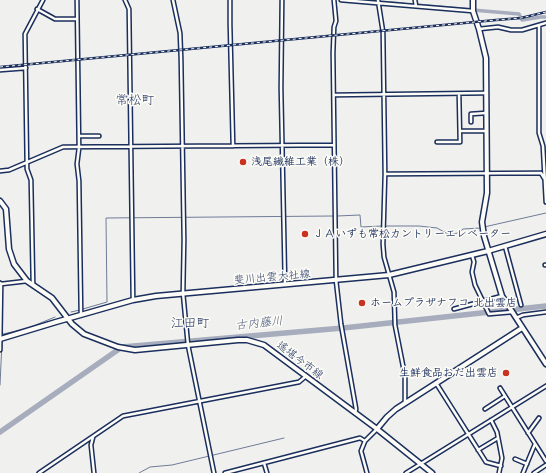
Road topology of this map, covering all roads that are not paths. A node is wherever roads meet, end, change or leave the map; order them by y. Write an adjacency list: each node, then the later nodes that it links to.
1 (43, 0): 16 (street)
2 (77, 0): 18 (street)
3 (125, 0): 38 (street)
4 (173, 0): 39 (street)
5 (230, 0): 35 (street)
6 (282, 0): 36 (street)
7 (334, 0): 26 (street)
8 (341, 0): 12 (street)
9 (405, 0): 14 (street)
10 (415, 0): 15 (street)
11 (473, 0): 17 (main road)
12 (355, 1): 13 (street)
13 (378, 2): 14 (street); 27 (street)
14 (405, 6): 15 (street)
15 (416, 6): 17 (street)
16 (37, 9): 18 (street); 22 (street)
17 (473, 11): 21 (main road)
18 (77, 19): 32 (street)
19 (546, 22): 20 (street)
20 (539, 25): 21 (street); 45 (street)
21 (479, 29): 24 (main road)
22 (26, 68): 23 (street); 41 (street)
23 (0, 70)
24 (486, 93): 25 (street); 28 (main road)
25 (459, 94): 27 (street); 30 (street)
26 (334, 95): 27 (street); 37 (street)
27 (384, 95): 43 (street)
28 (486, 114): 29 (street); 31 (main road)
29 (471, 122)
30 (460, 131): 31 (street); 34 (street)
31 (486, 131): 44 (main road)
32 (79, 136): 33 (street); 40 (street)
33 (99, 136)
34 (437, 142)
35 (233, 146): 36 (street); 39 (street)
36 (284, 146): 37 (street); 56 (street)
37 (334, 146): 53 (street)
38 (131, 147): 39 (street); 40 (street); 60 (street)
39 (182, 147): 58 (street)
40 (79, 148): 41 (street); 66 (street)
41 (27, 163): 42 (street); 57 (street)
42 (0, 171)
43 (385, 174): 44 (street); 52 (street)
44 (486, 174): 45 (street); 50 (main road)
45 (545, 179): 47 (street)
46 (0, 201): 54 (main road, 遙堪今市線)
47 (546, 202)
48 (546, 234): 49 (main road, 斐川出雲大社線)
49 (505, 246): 50 (main road, 斐川出雲大社線); 62 (street)
50 (488, 250): 51 (main road, 斐川出雲大社線); 59 (main road)
51 (472, 255): 52 (main road, 斐川出雲大社線); 61 (street)
52 (389, 275): 53 (main road, 斐川出雲大社線); 81 (street)
53 (336, 280): 56 (main road, 斐川出雲大社線); 84 (street)
54 (27, 281): 55 (street); 57 (main road, 遙堪今市線)
55 (1, 283): 69 (street)
56 (285, 284): 58 (main road, 斐川出雲大社線)
57 (33, 286): 67 (main road, 遙堪今市線)
58 (183, 293): 60 (main road, 斐川出雲大社線); 72 (street)
59 (502, 296): 61 (street); 64 (main road)
60 (133, 300): 66 (main road, 斐川出雲大社線)
61 (483, 301): 63 (street); 64 (street)
62 (521, 305)
63 (454, 309)
64 (512, 312): 68 (main road)
65 (546, 312): 68 (street)
66 (81, 315): 67 (main road, 斐川出雲大社線)
67 (67, 318): 71 (main road, 斐川出雲大社線); 72 (main road, 遙堪今市線)
68 (516, 318): 70 (main road)
69 (0, 327): 71 (street)
70 (522, 328): 74 (main road); 76 (main road)
71 (0, 339): 73 (street)
72 (188, 345): 75 (main road, 遙堪今市線); 80 (street)
73 (0, 350)
74 (546, 364)
75 (306, 376): 80 (street); 84 (main road, 遙堪今市線)
76 (436, 383): 81 (main road); 89 (street)
77 (546, 386): 82 (street)
78 (500, 388): 79 (street)
79 (504, 396): 82 (street); 83 (street)
80 (200, 401): 90 (street); 104 (street)
81 (405, 403): 87 (main road)
82 (511, 407): 86 (street); 88 (street)
83 (485, 409)
84 (355, 414): 87 (main road, 遙堪今市線)
85 (539, 418): 88 (street)
86 (491, 420): 89 (street); 91 (street)
87 (377, 429): 92 (street); 98 (main road, 遙堪今市線)
88 (528, 433): 93 (street)
89 (469, 434): 94 (street); 98 (street)
90 (93, 436): 102 (street); 103 (street)
91 (498, 438): 94 (street); 101 (street)
92 (365, 441): 97 (street); 107 (street)
93 (535, 444): 96 (street); 99 (street)
94 (478, 450): 101 (street)
95 (515, 459): 99 (street)
96 (546, 461)
97 (264, 463): 105 (street); 106 (street)
98 (421, 464): 108 (street); 109 (main road, 遙堪今市線)
99 (527, 464): 111 (street)
100 (546, 465): 112 (street)
101 (500, 466): 110 (street)
102 (39, 473)
103 (94, 473)
104 (214, 473)
105 (225, 473)
106 (267, 473)
107 (367, 473)
108 (406, 473)
109 (432, 473)
110 (499, 473)
111 (523, 473)
112 (534, 473)

